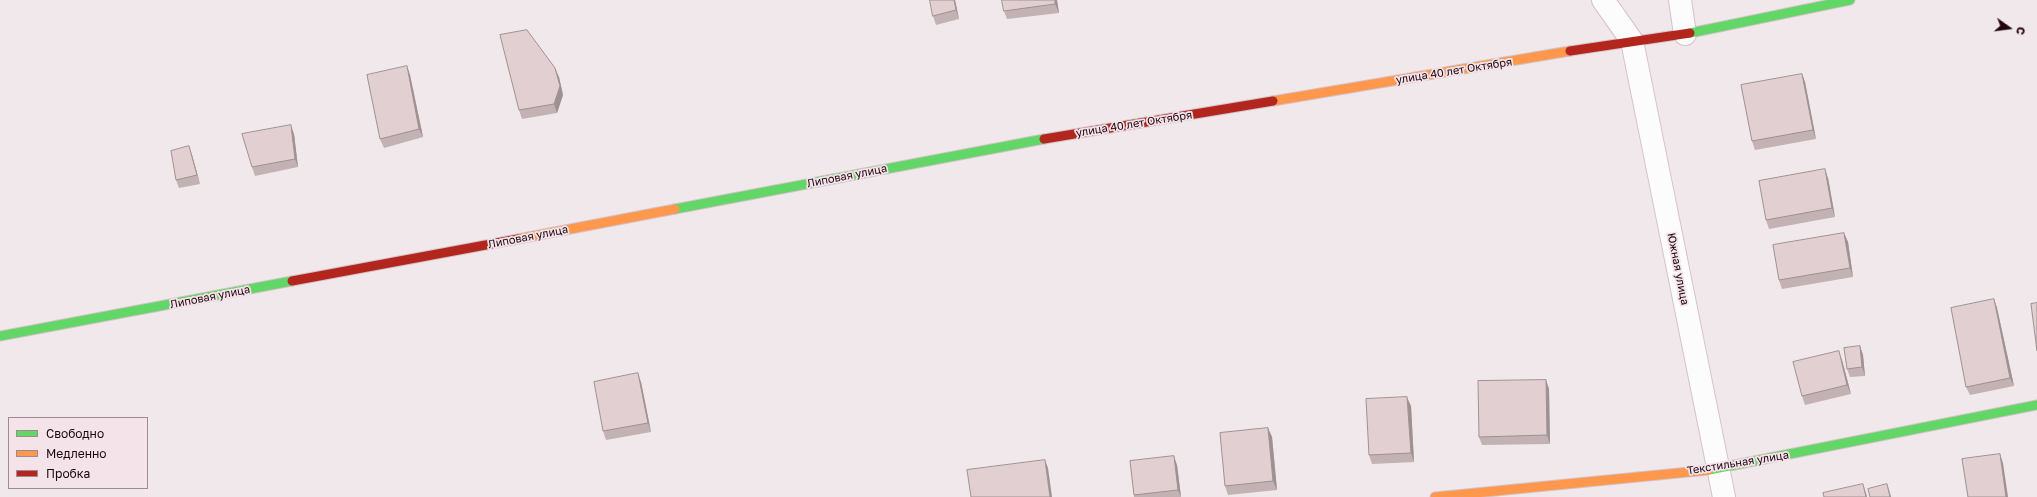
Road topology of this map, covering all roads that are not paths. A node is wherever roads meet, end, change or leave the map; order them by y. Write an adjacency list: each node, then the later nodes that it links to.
1 (1603, 0): 5 (street)
2 (1680, 0): 4 (street)
3 (1850, 0): 4 (street, улица 40 лет Октября)
4 (1686, 34): 5 (street, улица 40 лет Октября)
5 (1632, 41): 6 (street, улица 40 лет Октября); 9 (street, Южная улица)
6 (1057, 137): 7 (street, Липовая улица)
7 (0, 336)
8 (2037, 405): 9 (street, Текстильная улица)
9 (1718, 469): 10 (street, Текстильная улица); 11 (street, Южная улица)
10 (1435, 497)
11 (1724, 497)

